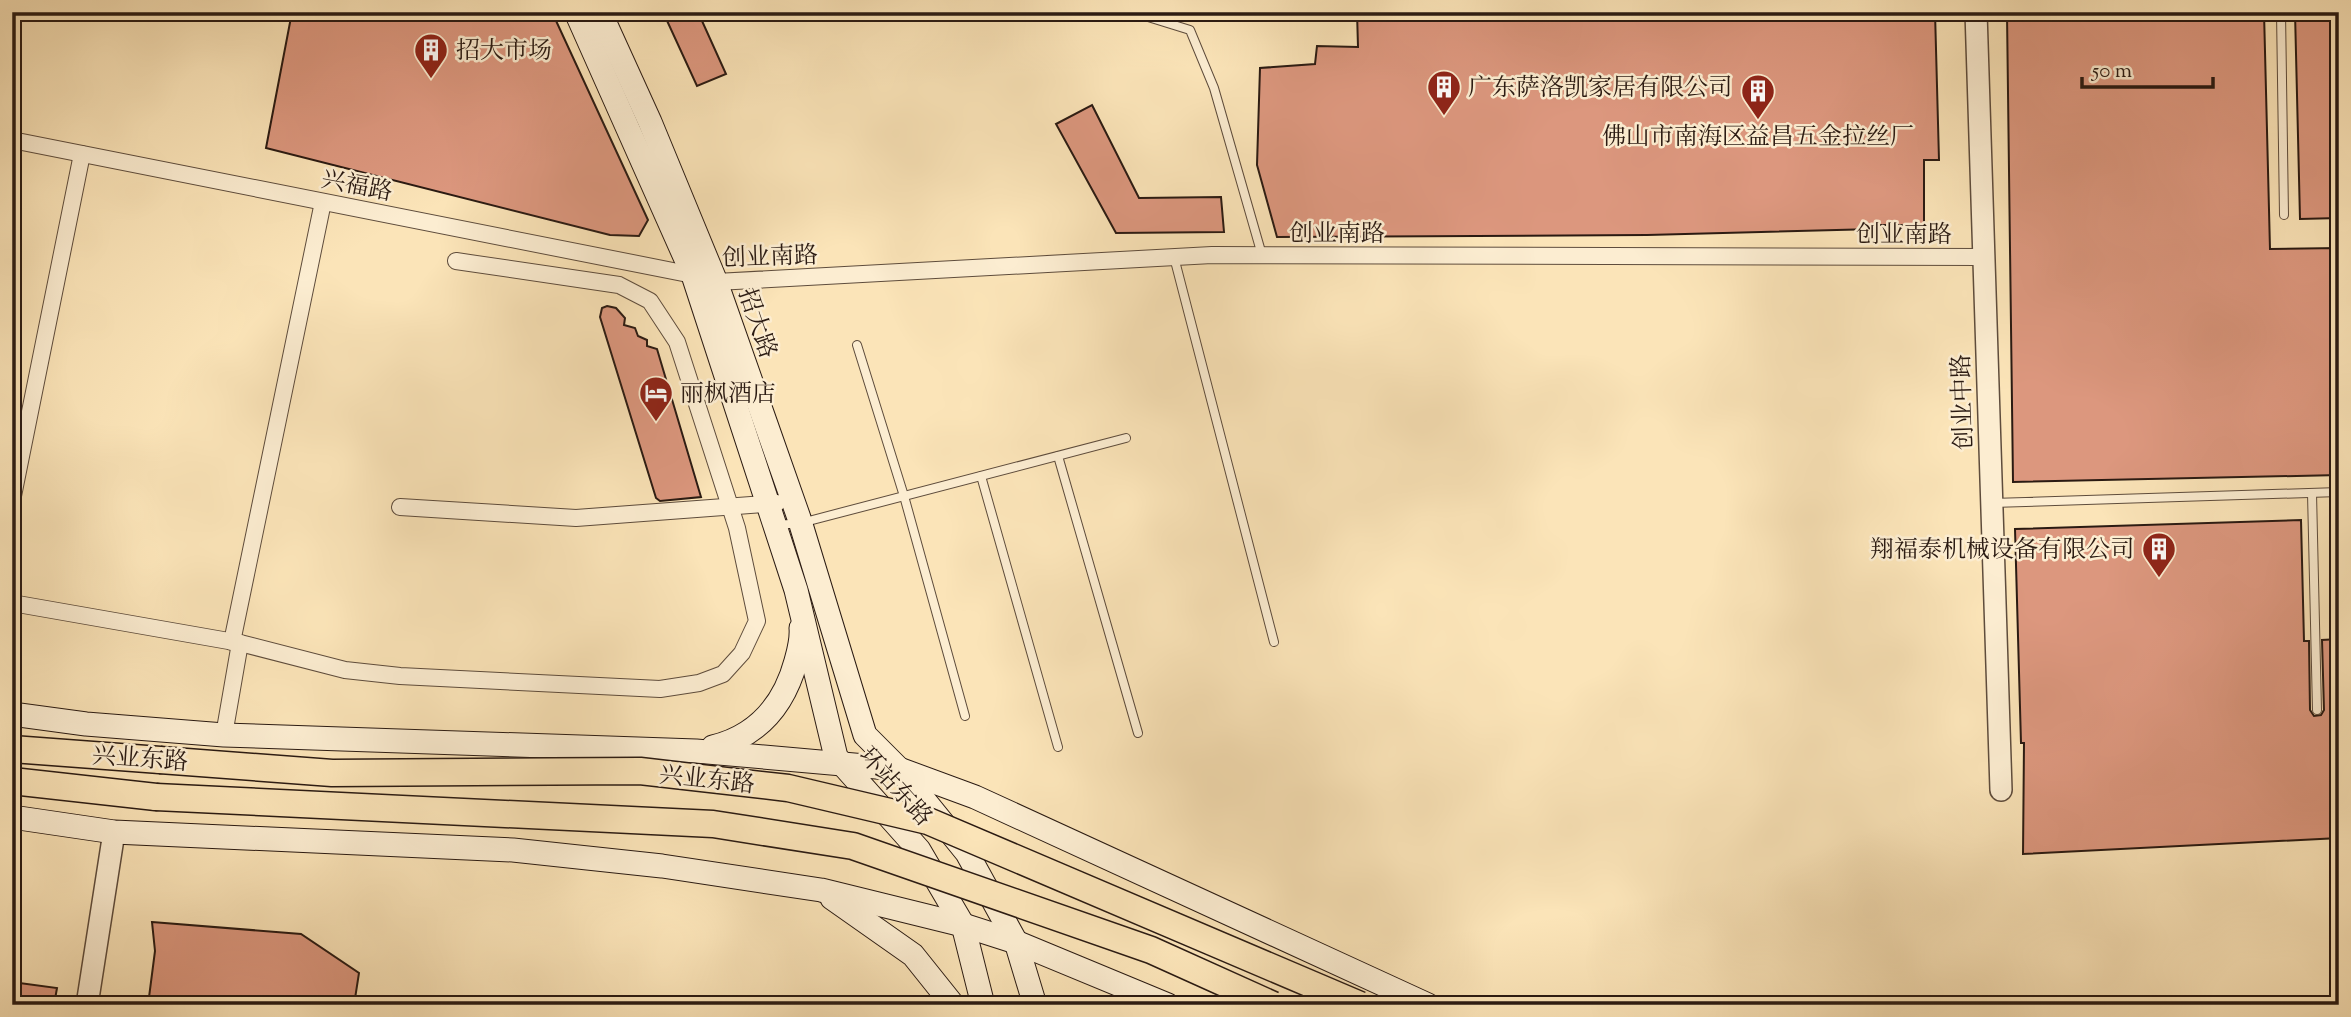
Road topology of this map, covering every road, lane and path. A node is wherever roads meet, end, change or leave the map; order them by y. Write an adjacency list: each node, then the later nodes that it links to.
1 (576, 12): 14 (main road, 招大路)
2 (600, 12): 15 (main road, 招大路)
3 (1132, 12): 10 (lane)
4 (1976, 12): 12 (street, 创业中路)
5 (2281, 12): 9 (lane)
6 (12, 140): 7 (street, 兴福路)
7 (82, 154): 8 (street, 兴福路); 23 (street)
8 (323, 202): 14 (street, 兴福路); 33 (street)
9 (2284, 215)
10 (1262, 256): 11 (street, 创业南路); 12 (street, 创业南路)
11 (1174, 257): 15 (street, 创业南路); 32 (lane)
12 (1984, 257): 25 (street, 创业中路)
13 (456, 261): 27 (street)
14 (693, 275): 15 (street, 创业南路); 28 (main road, 招大路)
15 (716, 282): 24 (main road, 招大路)
16 (857, 345): 22 (lane)
17 (1126, 438): 18 (lane)
18 (1058, 456): 19 (lane); 37 (lane)
19 (981, 476): 22 (lane); 39 (lane)
20 (2339, 492): 21 (lane)
21 (2312, 493): 25 (lane); 34 (lane)
22 (904, 496): 29 (lane); 36 (lane)
23 (12, 501)
24 (793, 501): 28 (street); 29 (main road, 招大路)
25 (1992, 503): 45 (street, 创业中路)
26 (400, 507): 27 (street)
27 (730, 507): 28 (street); 33 (street)
28 (771, 514): 29 (lane); 30 (main road, 招大路)
29 (801, 523): 43 (main road, 招大路)
30 (796, 590): 41 (main road); 42 (main road, 环站东路)
31 (12, 603): 33 (street)
32 (1274, 642)
33 (236, 643): 38 (street)
34 (2317, 710)
35 (12, 714): 38 (main road)
36 (965, 716)
37 (1138, 733)
38 (224, 735): 41 (main road)
39 (1058, 747)
40 (12, 749): 57 (main road, 兴业东路, bridge)
41 (696, 751): 42 (main road)
42 (841, 764): 43 (main road); 49 (main road, 环站东路)
43 (899, 769): 50 (main road, 环站东路); 58 (main road)
44 (12, 780): 56 (main road, bridge)
45 (2001, 790)
46 (12, 817): 47 (main road)
47 (114, 832): 48 (main road); 51 (street)
48 (821, 890): 49 (main road); 52 (main road)
49 (963, 925): 50 (main road); 53 (main road, 环站东路)
50 (1016, 942): 54 (main road, 环站东路); 55 (main road)
51 (87, 1005)
52 (953, 1005)
53 (983, 1005)
54 (1035, 1005)
55 (1168, 1005)
56 (1273, 1005)
57 (1360, 1005)
58 (1428, 1005)

